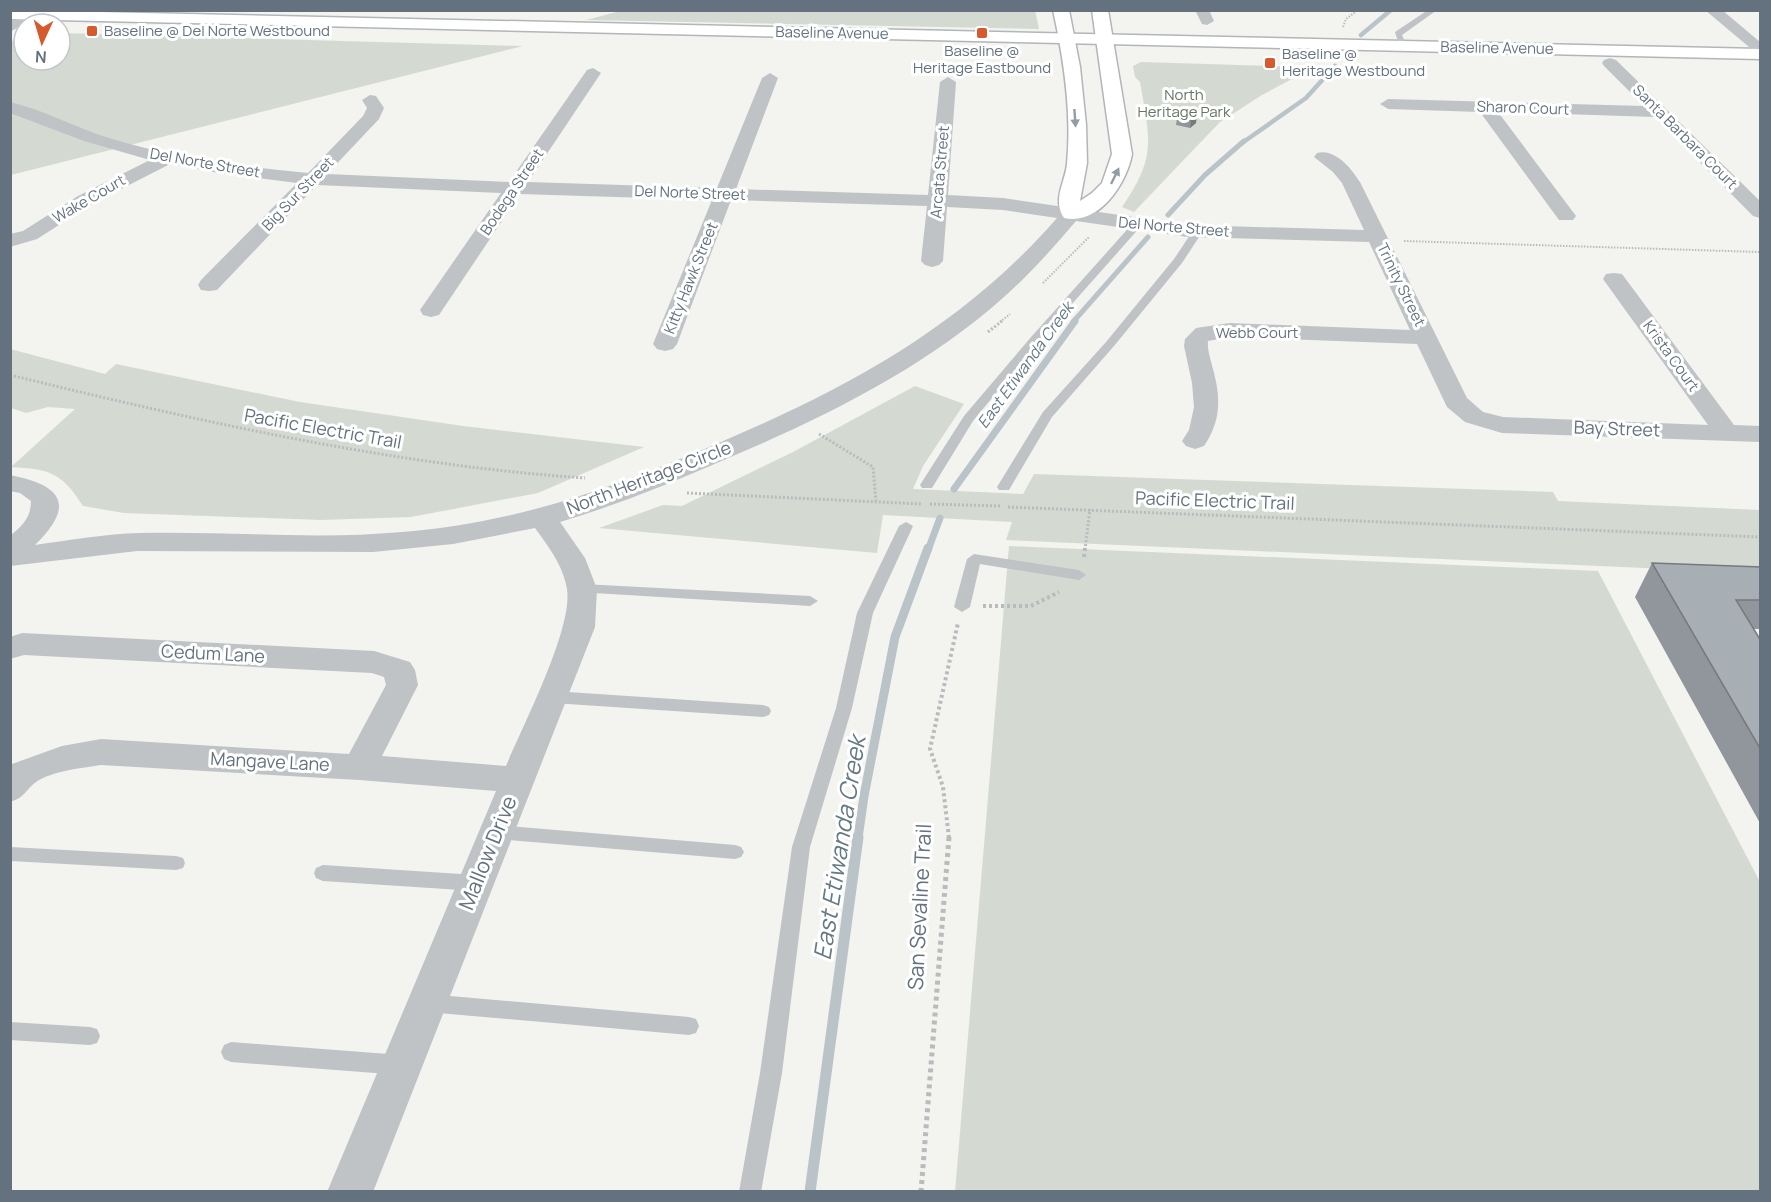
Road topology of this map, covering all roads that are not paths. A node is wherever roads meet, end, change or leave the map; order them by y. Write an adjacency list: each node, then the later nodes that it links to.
1 (1061, 10): 7 (main road)
2 (1100, 10): 8 (main road, North Heritage Circle)
3 (1434, 10): 9 (lane)
4 (1712, 10): 10 (street)
5 (72, 23): 7 (main road, Baseline Avenue)
6 (72, 26): 7 (main road, Baseline Avenue)
7 (1068, 44): 8 (main road, Baseline Avenue); 29 (main road, one-way to 29)
8 (1105, 45): 9 (main road, Baseline Avenue); 12 (main road, Baseline Avenue); 29 (main road, North Heritage Circle, one-way to 8)
9 (1403, 46): 11 (main road, Baseline Avenue)
10 (1761, 50)
11 (1761, 54)
12 (1610, 63): 13 (main road, Baseline Avenue); 21 (street, Santa Barbara Court)
13 (1761, 66)
14 (593, 73): 25 (street, Bodega Street)
15 (770, 78): 26 (street, Kitty Hawk Street)
16 (948, 82): 27 (street, Arcata Street)
17 (370, 100): 24 (street, Big Sur Street)
18 (1388, 104): 20 (street, Sharon Court)
19 (10, 107): 23 (street, Del Norte Street)
20 (1485, 107): 21 (street, Sharon Court); 30 (street)
21 (1659, 112): 28 (street, Santa Barbara Court)
22 (1323, 157): 33 (street, Trinity Street)
23 (168, 158): 24 (street, Del Norte Street); 34 (street, Wake Court)
24 (312, 179): 25 (street, Del Norte Street); 37 (street, Big Sur Street)
25 (515, 188): 26 (street, Del Norte Street); 38 (street, Bodega Street)
26 (725, 194): 27 (street, Del Norte Street); 40 (street, Kitty Hawk Street)
27 (938, 200): 29 (street, Del Norte Street); 35 (street, Arcata Street)
28 (1761, 212)
29 (1072, 213): 31 (street, Del Norte Street); 48 (street, North Heritage Circle)
30 (1566, 216)
31 (1140, 225): 32 (street, Del Norte Street); 46 (lane)
32 (1190, 230): 33 (street, Del Norte Street); 47 (lane)
33 (1388, 239): 39 (street, Trinity Street)
34 (10, 241)
35 (932, 261)
36 (1614, 279): 42 (street, Krista Court)
37 (209, 285)
38 (431, 310)
39 (1426, 337): 41 (street, Trinity Street); 44 (street, Webb Court)
40 (665, 344)
41 (1474, 417): 42 (street, Bay Street)
42 (1727, 433): 43 (street, Bay Street)
43 (1761, 434)
44 (1195, 441)
45 (10, 483): 49 (street)
46 (927, 485)
47 (1004, 487)
48 (542, 517): 51 (street, North Heritage Circle); 55 (street, Mallow Drive)
49 (42, 522): 51 (street); 52 (street)
50 (906, 526): 77 (lane)
51 (115, 543): 53 (street)
52 (10, 550)
53 (10, 557)
54 (1079, 575): 57 (lane)
55 (582, 589): 56 (lane); 59 (street, Mallow Drive)
56 (810, 602)
57 (962, 607)
58 (10, 648): 61 (street, Cedum Lane)
59 (553, 697): 60 (lane); 62 (street, Mallow Drive)
60 (763, 711)
61 (359, 767): 62 (street, Mangave Lane); 63 (street, Mangave Lane)
62 (518, 780): 64 (street, Mallow Drive)
63 (17, 781)
64 (496, 832): 65 (lane); 69 (street, Mallow Drive)
65 (735, 852)
66 (10, 854): 67 (lane)
67 (176, 863)
68 (323, 873): 69 (lane)
69 (476, 883): 70 (street, Mallow Drive)
70 (427, 1003): 71 (lane); 75 (street, Mallow Drive)
71 (689, 1026)
72 (10, 1031): 73 (lane)
73 (90, 1036)
74 (231, 1052): 75 (lane)
75 (401, 1065): 76 (street, Mallow Drive)
76 (350, 1191)
77 (750, 1191)

